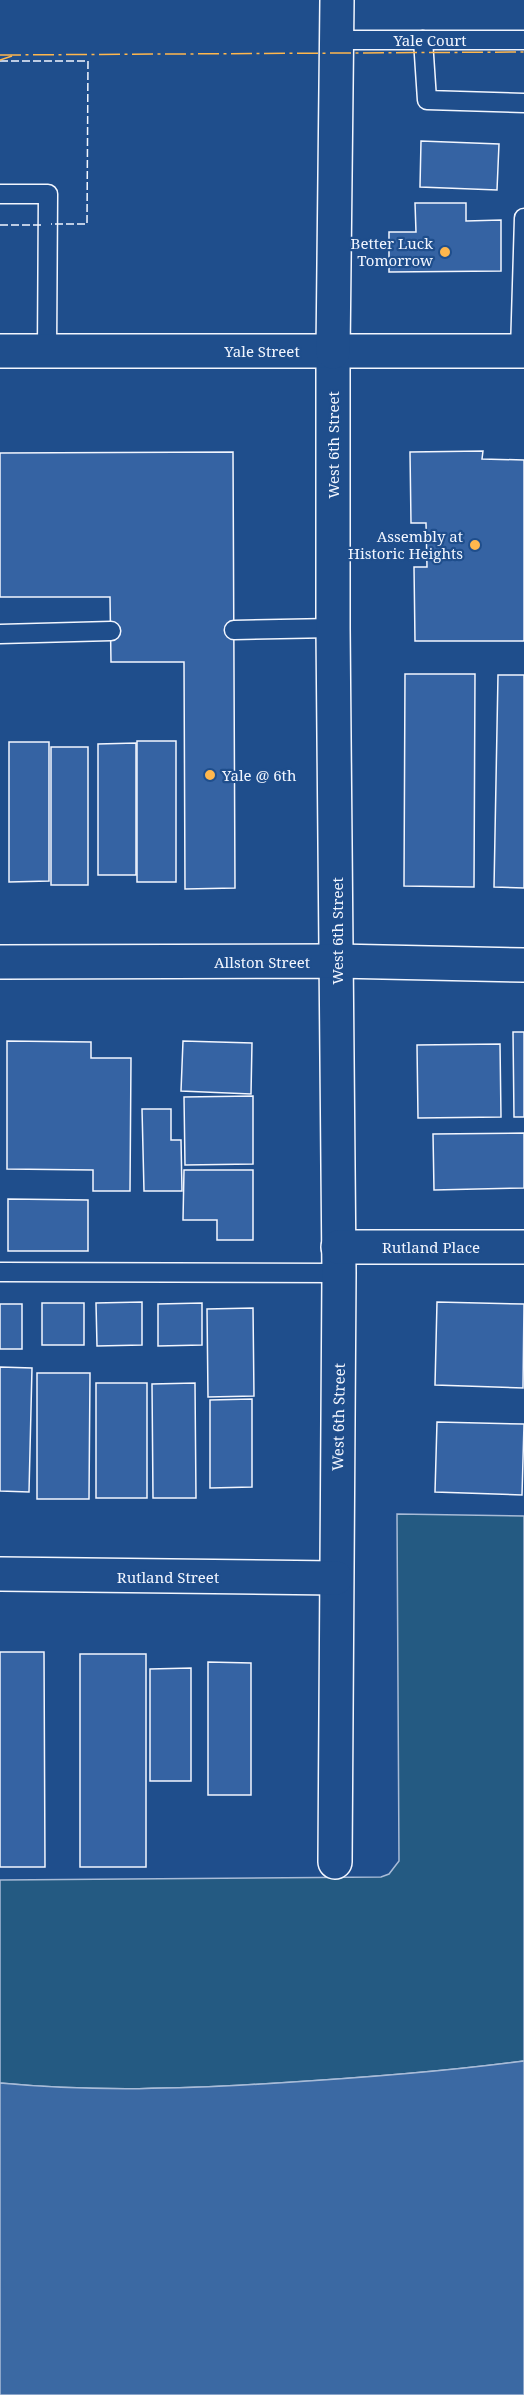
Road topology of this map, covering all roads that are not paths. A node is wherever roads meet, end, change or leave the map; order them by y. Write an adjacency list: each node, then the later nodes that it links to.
1 (337, 0): 2 (street, West 6th Street)
2 (337, 40): 3 (lane, Yale Court); 11 (street, West 6th Street)
3 (423, 40): 4 (lane, Yale Court); 5 (lane)
4 (524, 40)
5 (524, 103)
6 (0, 194): 9 (lane)
7 (524, 218): 10 (lane)
8 (0, 351): 9 (street, Yale Street)
9 (47, 351): 11 (street, Yale Street)
10 (522, 351): 11 (street, Yale Street)
11 (333, 352): 12 (street, West 6th Street)
12 (333, 628): 13 (lane); 17 (street, West 6th Street)
13 (234, 630)
14 (111, 631): 15 (lane)
15 (0, 634)
16 (0, 962): 17 (street, Allston Street)
17 (337, 962): 18 (street, Allston Street); 20 (street, West 6th Street)
18 (524, 965)
19 (524, 1247): 20 (street, Rutland Place)
20 (339, 1260): 21 (lane); 23 (street, West 6th Street)
21 (0, 1272)
22 (0, 1574): 23 (street, Rutland Street)
23 (336, 1578): 24 (street, West 6th Street)
24 (335, 1862)

